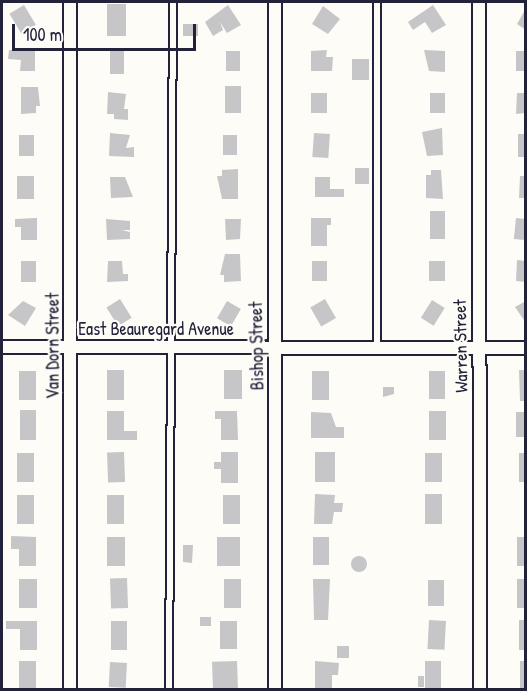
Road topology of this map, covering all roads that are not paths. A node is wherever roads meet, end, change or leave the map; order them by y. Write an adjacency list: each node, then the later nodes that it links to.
1 (70, 2): 7 (street, Van Dorn Street)
2 (173, 2): 12 (lane)
3 (275, 2): 8 (street, Bishop Street)
4 (377, 2): 9 (lane)
5 (479, 2): 10 (street, Warren Street)
6 (2, 347): 7 (street, East Beauregard Avenue)
7 (71, 347): 12 (street, East Beauregard Avenue); 13 (street, Van Dorn Street)
8 (276, 347): 9 (street, East Beauregard Avenue); 12 (street, East Beauregard Avenue); 15 (street, Bishop Street)
9 (377, 348): 10 (street, East Beauregard Avenue)
10 (480, 348): 11 (street, East Beauregard Avenue); 16 (street, Warren Street)
11 (525, 348)
12 (173, 349): 14 (lane)
13 (70, 690)
14 (169, 690)
15 (275, 690)
16 (480, 690)

